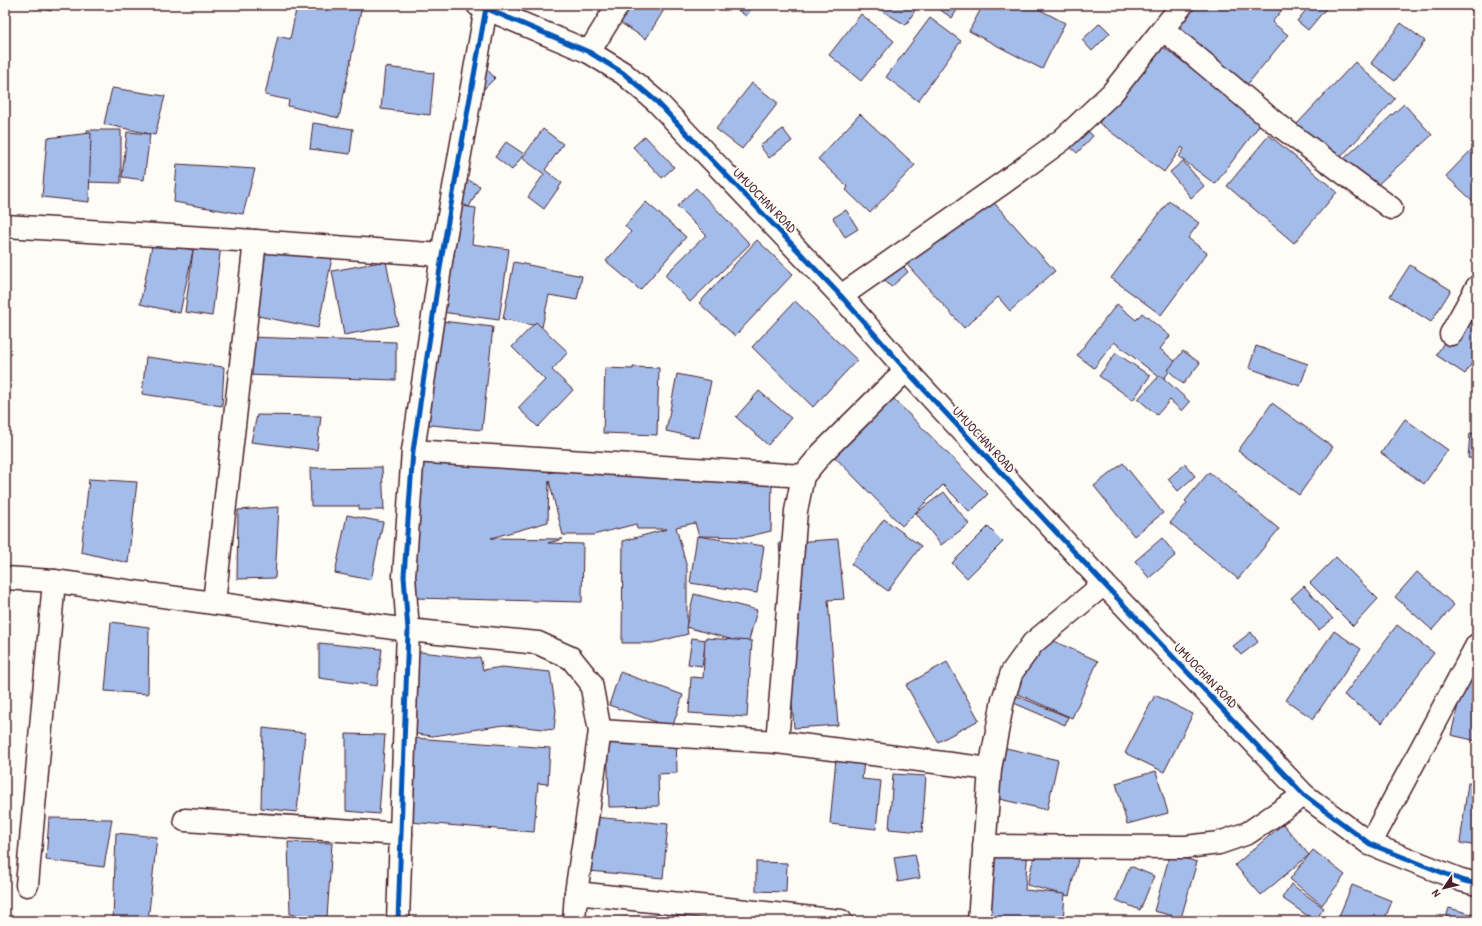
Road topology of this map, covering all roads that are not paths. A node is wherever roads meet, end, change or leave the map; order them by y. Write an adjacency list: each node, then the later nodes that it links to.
1 (618, 5): 5 (street)
2 (1182, 5): 4 (street)
3 (482, 6): 5 (street, UMUOCHAN ROAD); 9 (street)
4 (1164, 30): 6 (street); 11 (street)
5 (589, 52): 11 (street, UMUOCHAN ROAD)
6 (1390, 208)
7 (5, 226): 8 (street)
8 (255, 241): 9 (street); 19 (street)
9 (442, 255): 14 (street)
10 (1477, 287): 12 (street)
11 (841, 296): 13 (street, UMUOCHAN ROAD)
12 (1451, 334)
13 (906, 370): 15 (street); 18 (street, UMUOCHAN ROAD)
14 (413, 451): 15 (street); 20 (street)
15 (803, 476): 23 (street)
16 (5, 578): 17 (street)
17 (54, 581): 19 (street); 31 (street)
18 (1104, 584): 24 (street); 25 (street, UMUOCHAN ROAD)
19 (214, 602): 20 (street)
20 (408, 630): 22 (street); 27 (street)
21 (1477, 645): 28 (street)
22 (600, 731): 23 (street); 32 (street)
23 (777, 742): 24 (street)
24 (990, 769): 29 (street)
25 (1304, 795): 28 (street, UMUOCHAN ROAD); 29 (street)
26 (185, 820): 27 (street)
27 (402, 834): 33 (street)
28 (1370, 844): 30 (street, UMUOCHAN ROAD)
29 (984, 846): 36 (street)
30 (1477, 884)
31 (27, 885)
32 (576, 893): 34 (street); 35 (street)
33 (398, 921)
34 (574, 921)
35 (841, 921)
36 (979, 921)

